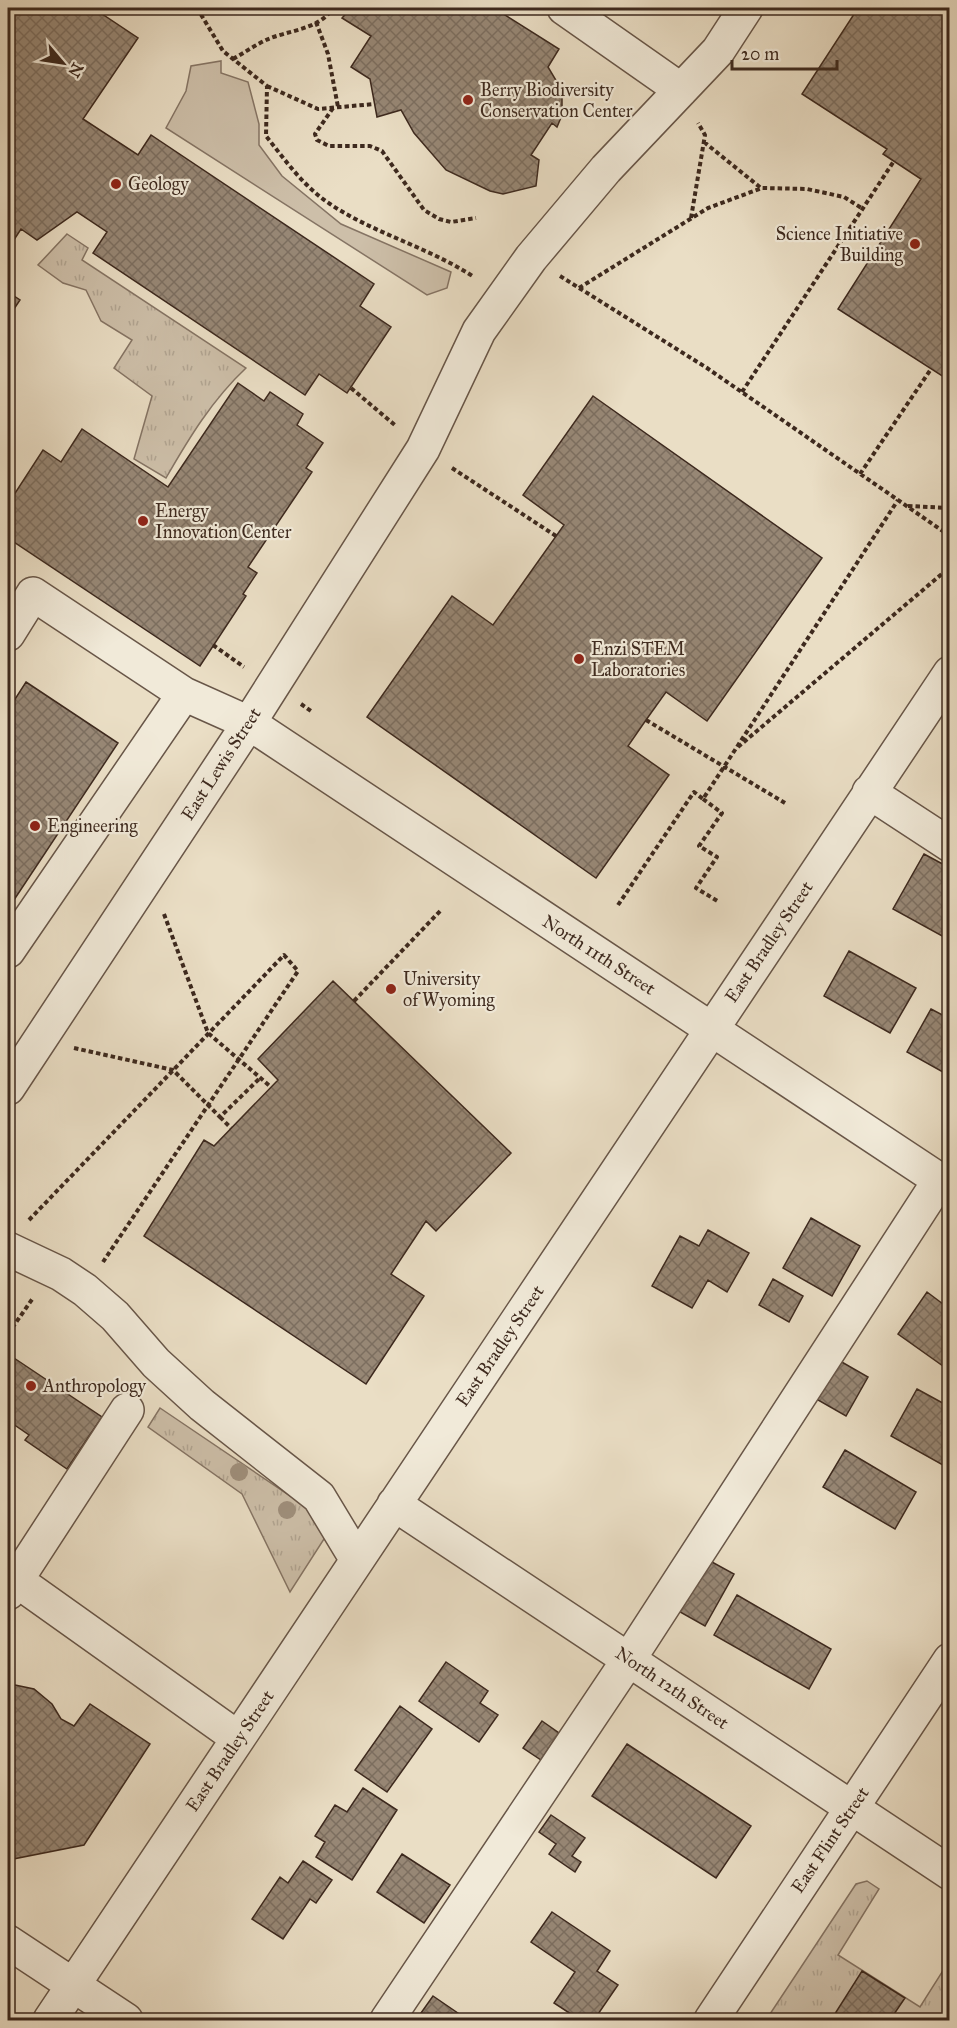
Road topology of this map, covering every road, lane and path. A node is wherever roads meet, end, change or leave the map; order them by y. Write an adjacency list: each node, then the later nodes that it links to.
1 (197, 8): 6 (path)
2 (333, 8): 5 (path)
3 (564, 8): 8 (street)
4 (746, 8): 8 (street, East Lewis Street)
5 (316, 22): 6 (path); 10 (path)
6 (233, 59): 7 (path)
7 (267, 86): 10 (path); 18 (path)
8 (681, 90): 11 (path); 17 (street, East Lewis Street)
9 (374, 104): 10 (path)
10 (335, 107): 15 (path)
11 (704, 142): 13 (path); 16 (path)
12 (894, 161): 14 (path)
13 (762, 188): 14 (path); 16 (path)
14 (863, 209): 21 (path)
15 (476, 218)
16 (691, 218): 19 (path)
17 (531, 258): 19 (path); 34 (street, East Lewis Street)
18 (449, 261)
19 (579, 288): 21 (path)
20 (931, 369): 22 (path)
21 (742, 392): 22 (path)
22 (860, 474): 23 (path)
23 (898, 500): 24 (path); 35 (path)
24 (906, 506): 25 (path); 26 (path)
25 (950, 508)
26 (950, 536)
27 (950, 567): 35 (path)
28 (8, 634): 32 (street, North 11th Street)
29 (213, 645): 30 (path)
30 (234, 660)
31 (950, 672): 37 (street, East Bradley Street)
32 (184, 694): 34 (street, North 11th Street); 45 (street)
33 (646, 720): 36 (path)
34 (249, 723): 41 (street, East Lewis Street); 47 (street, North 11th Street)
35 (734, 750): 36 (path)
36 (724, 766): 38 (path); 39 (path)
37 (869, 792): 40 (street); 47 (street, East Bradley Street)
38 (703, 799): 42 (path); 43 (path)
39 (785, 803)
40 (950, 845)
41 (149, 873): 48 (path); 49 (street, East Lewis Street)
42 (719, 902)
43 (618, 905)
44 (442, 909): 46 (path)
45 (8, 951)
46 (354, 1001)
47 (711, 1029): 58 (street, North 11th Street); 64 (street, East Bradley Street)
48 (208, 1034): 50 (path); 50 (path); 51 (path)
49 (39, 1041): 51 (path); 54 (street, East Lewis Street)
50 (238, 1060): 52 (path); 55 (path)
51 (173, 1070): 55 (path); 59 (path)
52 (260, 1078): 53 (path); 56 (path)
53 (271, 1087)
54 (8, 1088)
55 (208, 1104): 56 (path); 61 (path)
56 (220, 1117): 57 (path)
57 (231, 1128)
58 (944, 1184): 67 (street)
59 (16, 1237): 60 (street)
60 (53, 1270): 61 (street); 62 (path)
61 (85, 1290): 65 (street)
62 (8, 1335)
63 (127, 1410): 66 (street)
64 (394, 1504): 65 (street, East Bradley Street); 67 (street, North 12th Street)
65 (357, 1560): 69 (street, East Bradley Street)
66 (19, 1591): 69 (street)
67 (629, 1659): 70 (street, North 12th Street); 76 (street)
68 (950, 1660): 70 (street, East Flint Street)
69 (238, 1737): 73 (street, East Bradley Street)
70 (852, 1808): 71 (street, North 12th Street); 77 (street, East Flint Street)
71 (950, 1873)
72 (8, 1942): 73 (street)
73 (73, 1986): 74 (street, East Bradley Street); 75 (street)
74 (50, 2020)
75 (126, 2020)
76 (387, 2020)
77 (711, 2020)

